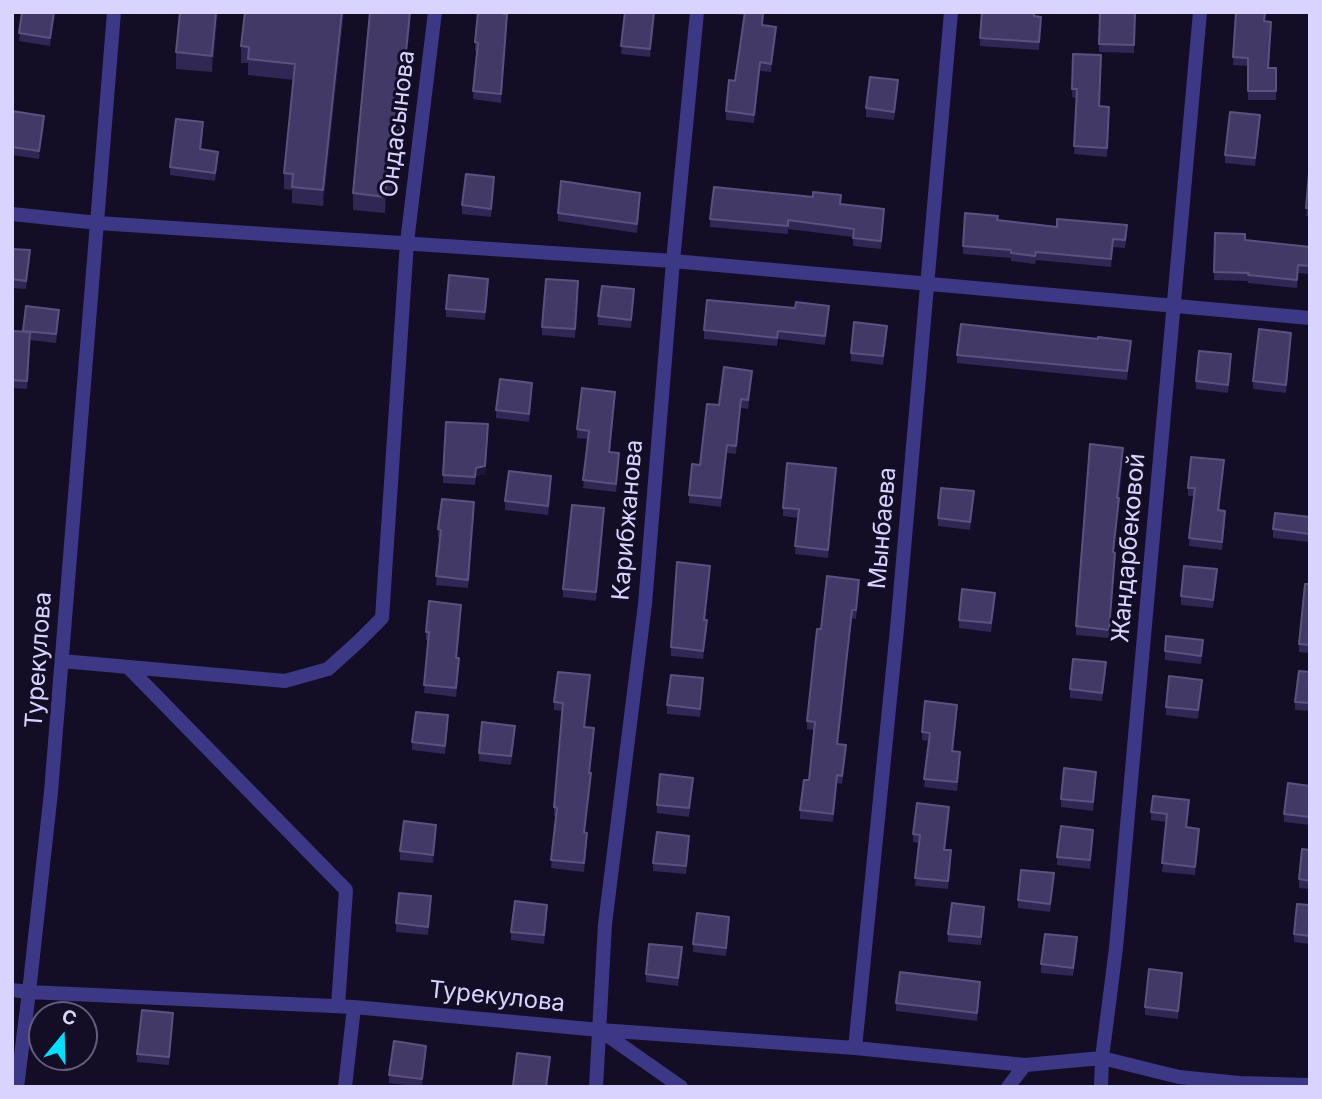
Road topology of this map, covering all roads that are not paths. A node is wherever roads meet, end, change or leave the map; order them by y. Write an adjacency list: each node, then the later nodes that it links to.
1 (114, 12): 7 (street, Турекулова)
2 (435, 12): 8 (street, Ондасынова)
3 (697, 12): 9 (street, Карибжанова)
4 (951, 12): 10 (street, Мынбаева)
5 (1200, 12): 11 (street, Жандарбековой)
6 (12, 214): 7 (street)
7 (98, 223): 8 (street); 13 (street, Турекулова)
8 (407, 242): 9 (street); 14 (street, Ондасынова)
9 (673, 261): 10 (street); 19 (street, Карибжанова)
10 (929, 283): 11 (street); 20 (street, Мынбаева)
11 (1174, 305): 12 (street); 21 (street, Жандарбековой)
12 (1310, 318)
13 (62, 661): 14 (street, Ондасынова); 16 (street, Турекулова)
14 (128, 667): 17 (street)
15 (12, 990): 16 (street)
16 (29, 992): 17 (street, Турекулова); 24 (street)
17 (338, 1006): 18 (street, Турекулова)
18 (354, 1007): 19 (street, Турекулова); 25 (street)
19 (600, 1030): 20 (street, Турекулова); 26 (street, Карибжанова); 27 (street)
20 (855, 1048): 22 (street, Турекулова)
21 (1102, 1058): 22 (street, Турекулова); 23 (street, Турекулова); 29 (street, Жандарбековой)
22 (1025, 1065): 28 (street)
23 (1310, 1085)
24 (17, 1087)
25 (345, 1087)
26 (596, 1087)
27 (681, 1087)
28 (1008, 1087)
29 (1101, 1087)

